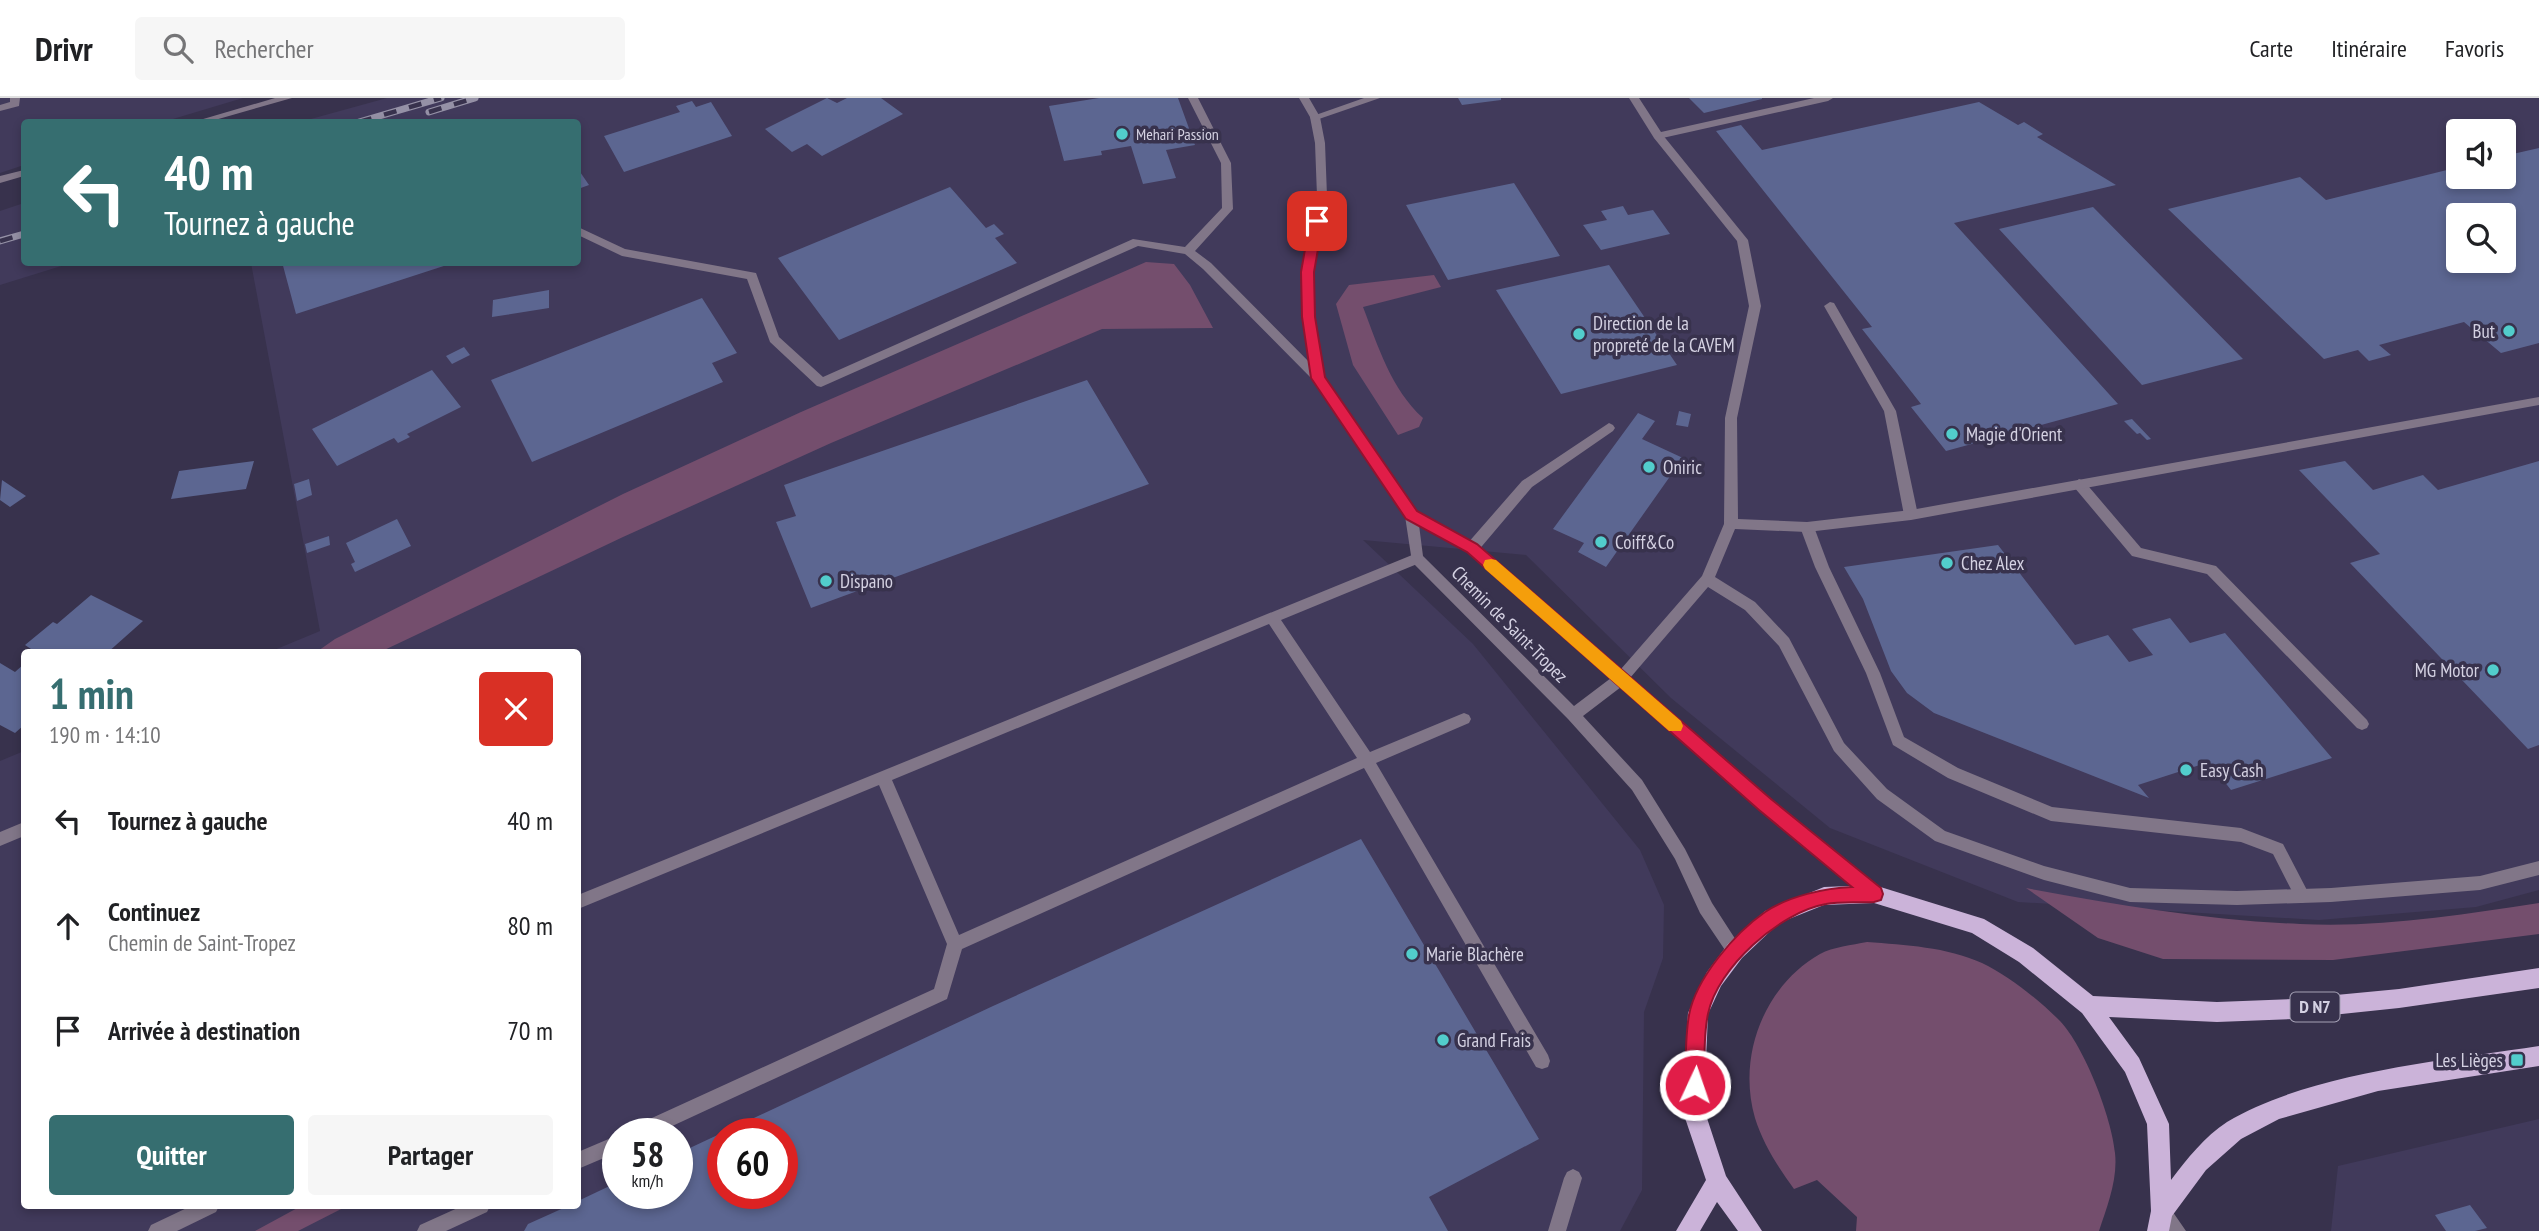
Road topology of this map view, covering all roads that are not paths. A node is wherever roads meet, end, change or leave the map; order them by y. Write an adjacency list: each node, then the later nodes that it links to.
1 (15, 98): 8 (street)
2 (287, 98): 10 (street)
3 (1193, 98): 15 (street)
4 (1304, 98): 9 (street)
5 (1375, 98): 9 (street)
6 (1634, 98): 11 (street)
7 (1828, 98): 11 (street)
8 (0, 108)
9 (1315, 117): 17 (street)
10 (209, 119)
11 (1658, 136): 23 (street)
12 (21, 174): 13 (street)
13 (0, 180)
14 (581, 232): 15 (street)
15 (1188, 251): 17 (street)
16 (1830, 306): 22 (street)
17 (1318, 378): 21 (street)
18 (2539, 401): 20 (street)
19 (1609, 428): 25 (street)
20 (2079, 484): 22 (street); 32 (street)
21 (1411, 515): 25 (street); 26 (street)
22 (1911, 515): 24 (street)
23 (1731, 524): 24 (street); 27 (street)
24 (1807, 527): 39 (street)
25 (1472, 548): 29 (street)
26 (1416, 558): 28 (street); 30 (street, Chemin de Saint-Tropez)
27 (1707, 579): 29 (street); 39 (street)
28 (1272, 617): 33 (street); 34 (street)
29 (1621, 678): 30 (street); 38 (street)
30 (1573, 715): 42 (street, Chemin de Saint-Tropez)
31 (1464, 719): 33 (street)
32 (2362, 724)
33 (1367, 760): 41 (street); 46 (street)
34 (883, 777): 40 (street); 41 (street)
35 (21, 830): 36 (street)
36 (0, 839)
37 (2539, 869): 39 (street)
38 (1874, 894): 42 (main road); 44 (main road)
39 (2302, 896)
40 (581, 901)
41 (955, 944): 47 (street)
42 (1735, 951): 51 (main road)
43 (2539, 978): 44 (main road, D N7)
44 (2089, 1006): 54 (main road)
45 (2539, 1056): 54 (main road)
46 (1542, 1062)
47 (671, 1118)
48 (602, 1150): 49 (street)
49 (581, 1160)
50 (1573, 1178): 57 (street)
51 (1717, 1182): 58 (main road); 59 (main road)
52 (204, 1209): 55 (street)
53 (474, 1209): 56 (street)
54 (2160, 1221): 60 (street)
55 (157, 1231)
56 (426, 1231)
57 (1557, 1231)
58 (1686, 1231)
59 (1751, 1231)
60 (2177, 1231)

